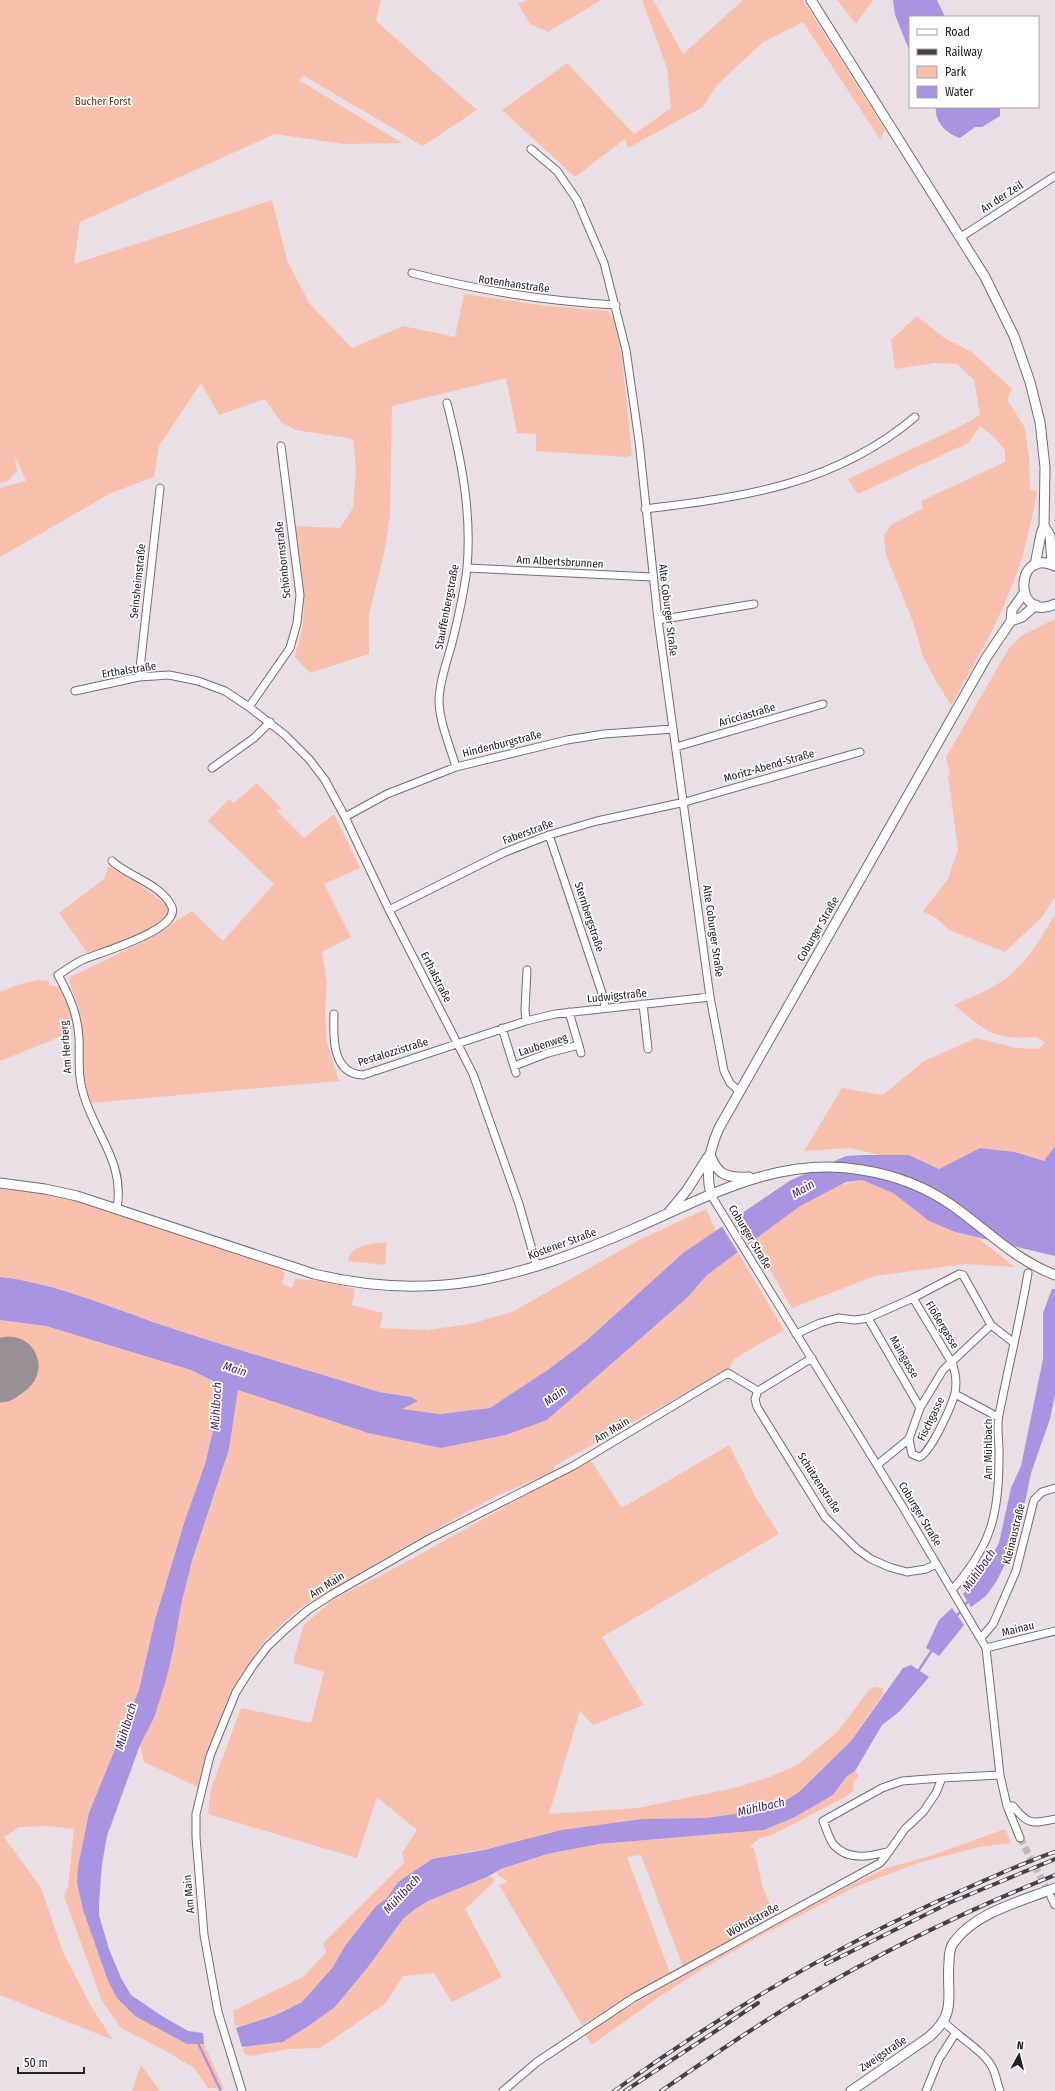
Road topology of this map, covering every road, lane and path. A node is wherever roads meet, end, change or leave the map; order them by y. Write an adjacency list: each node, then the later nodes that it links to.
1 (811, 0): 4 (street)
2 (531, 149): 6 (street, Alte Coburger Straße)
3 (1055, 176): 4 (street, An der Zeil)
4 (960, 237): 12 (street)
5 (412, 273): 6 (street, Rotenhanstraße)
6 (616, 305): 11 (street, Alte Coburger Straße)
7 (447, 403): 15 (street, Stauffenbergstraße)
8 (915, 417): 11 (street)
9 (281, 446): 26 (street, Schönbornstraße)
10 (160, 488): 23 (street, Seinsheimstraße)
11 (646, 509): 16 (street, Alte Coburger Straße)
12 (1044, 526): 13 (street); 14 (street)
13 (1035, 565): 14 (street); 17 (street)
14 (1053, 565)
15 (466, 568): 16 (street, Am Albertsbrunnen); 31 (street, Stauffenbergstraße)
16 (652, 577): 21 (street, Alte Coburger Straße)
17 (1023, 591): 20 (street); 22 (street, Coburger Straße)
18 (754, 604): 21 (street)
19 (1055, 604): 20 (street)
20 (1036, 605): 22 (street)
21 (658, 620): 28 (street, Alte Coburger Straße)
22 (1011, 620): 50 (street, Coburger Straße)
23 (138, 677): 24 (street, Erthalstraße); 26 (street, Erthalstraße)
24 (75, 690)
25 (823, 704): 29 (street, Aricciastraße)
26 (249, 707): 27 (street, Erthalstraße)
27 (270, 722): 32 (street); 34 (street, Erthalstraße)
28 (673, 729): 29 (street, Alte Coburger Straße); 31 (street, Hindenburgstraße)
29 (676, 747): 33 (street, Alte Coburger Straße)
30 (860, 752): 33 (street, Moritz-Abend-Straße)
31 (456, 767): 34 (street, Hindenburgstraße)
32 (212, 768)
33 (685, 802): 35 (street, Faberstraße); 39 (street, Alte Coburger Straße)
34 (345, 817): 37 (street, Erthalstraße)
35 (549, 835): 37 (street, Faberstraße); 41 (street, Sternbergstraße)
36 (112, 861): 55 (street, Am Herberg)
37 (389, 910): 46 (street, Erthalstraße)
38 (527, 970): 44 (street)
39 (710, 997): 40 (street, Ludwigstraße); 50 (street, Alte Coburger Straße)
40 (643, 1004): 41 (street, Ludwigstraße); 48 (street)
41 (605, 1007): 42 (street, Ludwigstraße)
42 (569, 1012): 44 (street, Ludwigstraße); 47 (street, Laubenweg)
43 (334, 1014): 46 (street, Pestalozzistraße)
44 (526, 1021): 45 (street, Ludwigstraße)
45 (502, 1028): 46 (street, Ludwigstraße); 47 (street, Laubenweg)
46 (457, 1043): 57 (street, Erthalstraße)
47 (579, 1045): 49 (street, Laubenweg)
48 (648, 1049)
49 (581, 1053)
50 (739, 1091): 51 (street, Coburger Straße)
51 (710, 1154): 52 (street); 54 (street, Coburger Straße); 56 (street, Köstener Straße)
52 (756, 1177): 54 (street, Köstener Straße); 59 (street)
53 (0, 1183): 55 (street, Köstener Straße)
54 (711, 1195): 56 (street, Köstener Straße); 63 (street, Coburger Straße)
55 (117, 1208): 57 (street, Köstener Straße)
56 (668, 1214): 57 (street, Köstener Straße)
57 (537, 1266)
58 (1028, 1273): 64 (street, Am Mühlbach)
59 (1055, 1275)
60 (913, 1298): 61 (street); 62 (street); 66 (street, Flößergasse)
61 (868, 1318): 63 (street); 69 (street, Maingasse)
62 (991, 1325): 64 (street); 66 (street, Fischgasse)
63 (796, 1334): 65 (street, Coburger Straße)
64 (1014, 1343): 70 (street, Am Mühlbach)
65 (812, 1358): 67 (street); 72 (street, Coburger Straße)
66 (952, 1363): 68 (street, Fischgasse); 69 (street, Fischgasse)
67 (758, 1391): 74 (street, Schützenstraße); 90 (street, Am Main)
68 (955, 1394): 70 (street); 71 (street, Fischgasse)
69 (920, 1408): 71 (street, Fischgasse)
70 (998, 1417): 75 (street, Am Mühlbach)
71 (909, 1438): 72 (street, Fischgasse)
72 (877, 1465): 74 (street, Coburger Straße)
73 (1055, 1488): 77 (street, Kleinaustraße)
74 (936, 1564): 75 (street, Coburger Straße)
75 (953, 1593): 77 (street, Coburger Straße)
76 (1055, 1631): 78 (street, Mainau)
77 (981, 1638): 78 (street, Coburger Straße)
78 (986, 1648): 79 (street, Coburger Straße)
79 (1000, 1775): 80 (street); 81 (street, Coburger Straße)
80 (942, 1778): 84 (street, Wöhrdstraße); 84 (street)
81 (1006, 1806): 82 (street); 83 (street, Coburger Straße)
82 (1055, 1819)
83 (1020, 1838)
84 (890, 1851): 91 (street, Wöhrdstraße)
85 (1055, 1888): 88 (street)
86 (1051, 1897): 87 (street)
87 (1055, 1905)
88 (944, 2022): 89 (street); 92 (street, Zweigstraße)
89 (955, 2034): 93 (street); 94 (street)
90 (242, 2091)
91 (503, 2091)
92 (851, 2091)
93 (926, 2091)
94 (1000, 2091)

